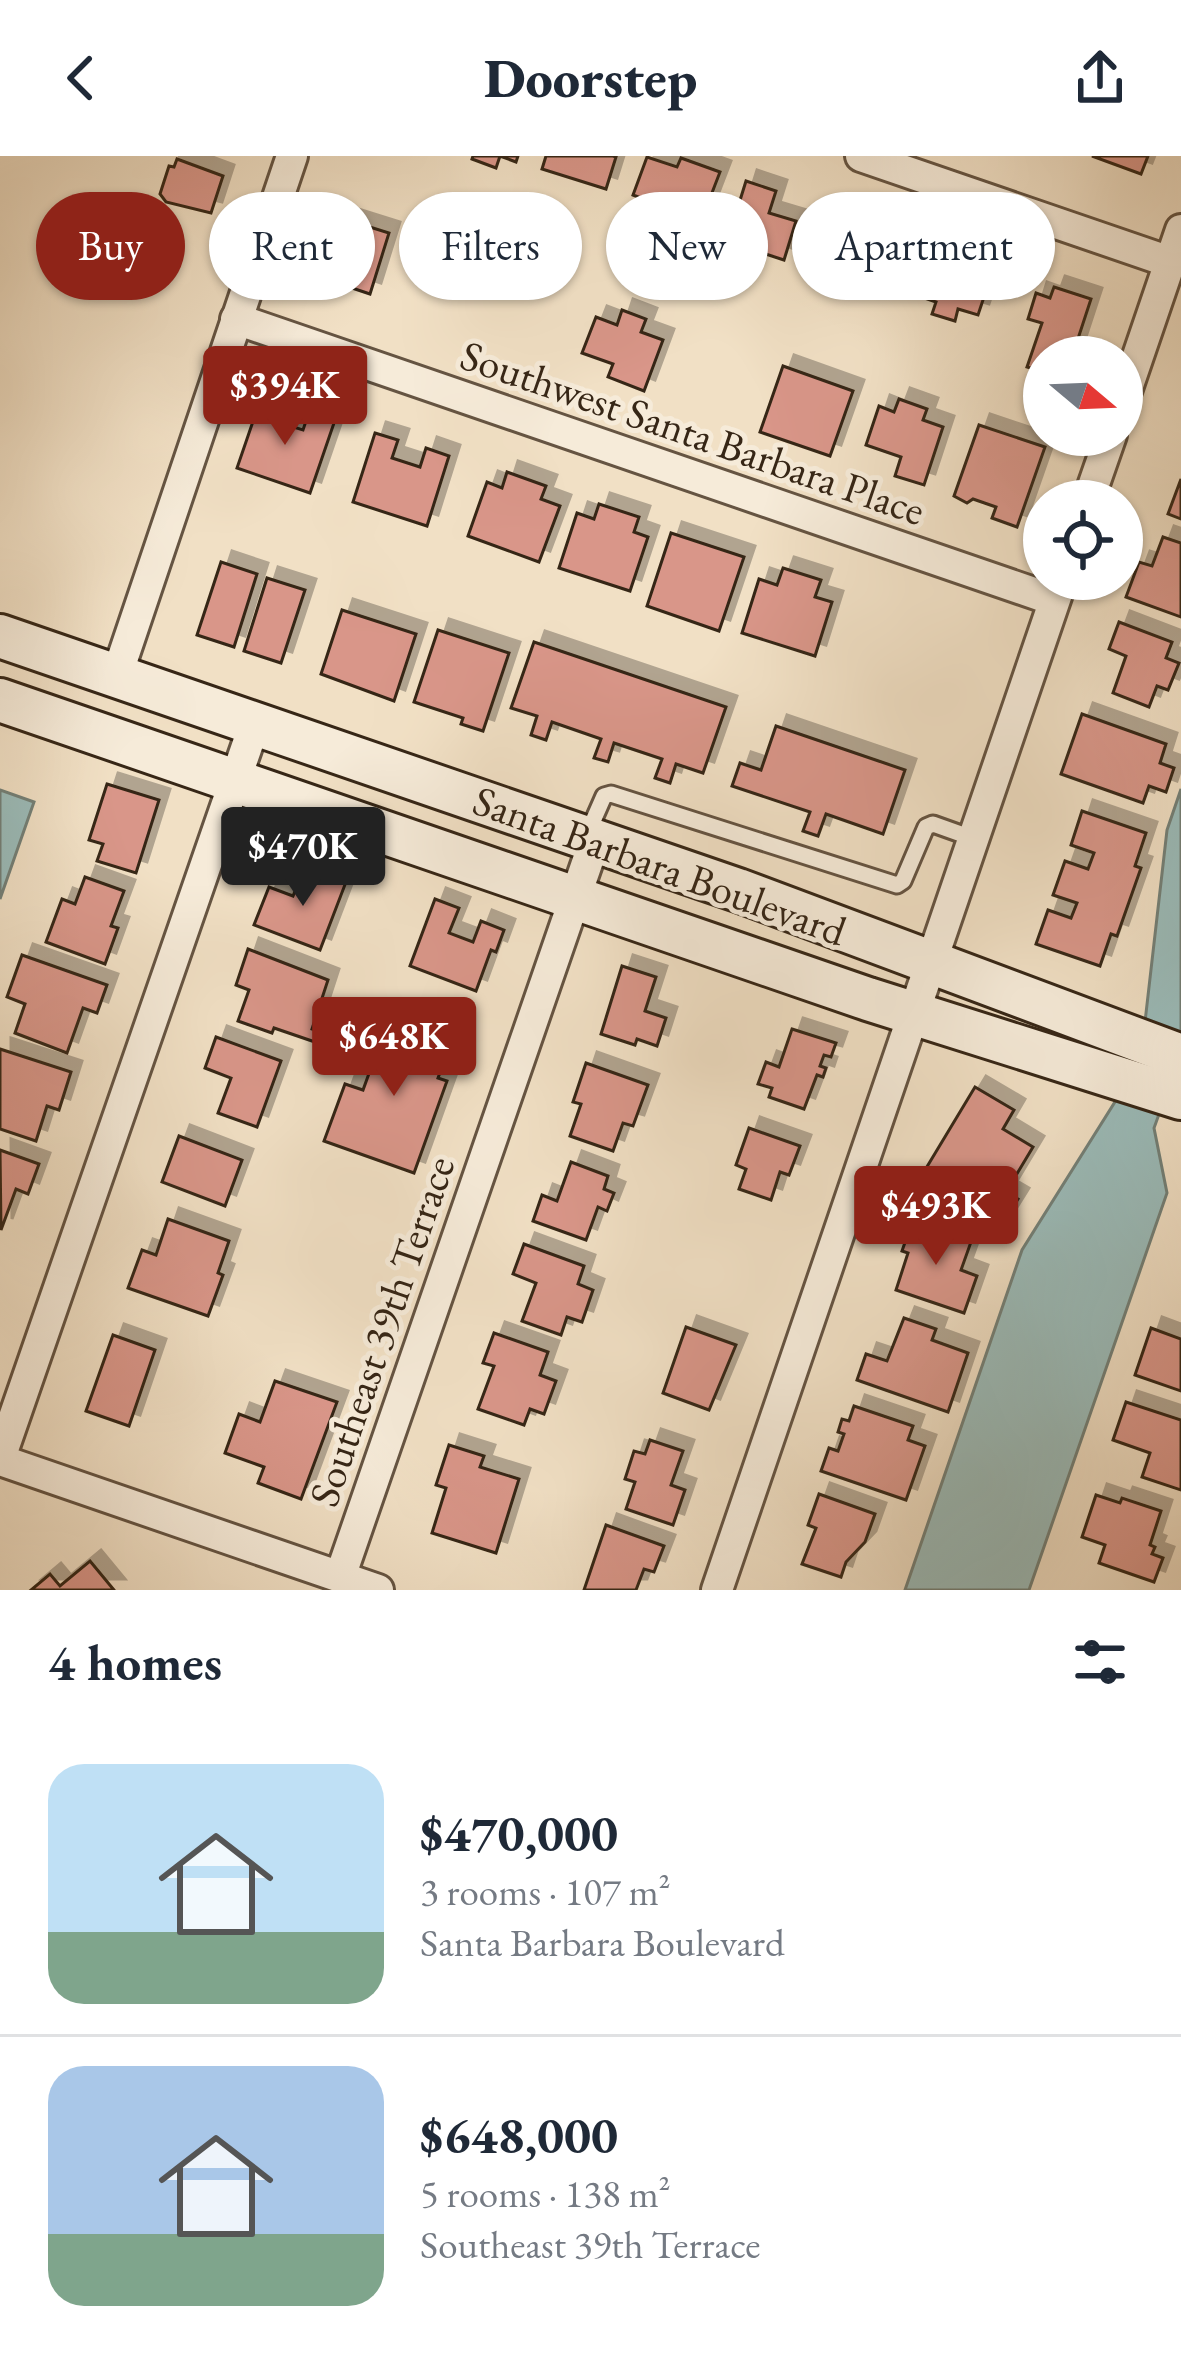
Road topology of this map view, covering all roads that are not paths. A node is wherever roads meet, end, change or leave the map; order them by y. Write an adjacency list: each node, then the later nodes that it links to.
1 (292, 156): 5 (street)
2 (861, 156): 4 (street)
3 (1181, 230): 4 (street)
4 (1170, 262): 6 (street)
5 (236, 319): 7 (street, Southwest Santa Barbara Place); 10 (street)
6 (1143, 341)
7 (1023, 578)
8 (1055, 600): 15 (street)
9 (0, 636): 10 (main road, Santa Barbara Boulevard)
10 (117, 675): 12 (main road, Santa Barbara Boulevard)
11 (0, 700): 13 (main road, Santa Barbara Boulevard)
12 (255, 723): 13 (street); 14 (main road, Santa Barbara Boulevard)
13 (233, 781): 16 (main road, Santa Barbara Boulevard); 22 (street)
14 (590, 839): 15 (lane); 16 (street, Southeast 39th Terrace); 17 (main road, Santa Barbara Boulevard)
15 (975, 839): 17 (street)
16 (575, 899): 18 (main road, Santa Barbara Boulevard); 23 (street, Southeast 39th Terrace)
17 (932, 963): 18 (street); 19 (main road, Santa Barbara Boulevard)
18 (912, 1012): 19 (main road, Santa Barbara Boulevard); 25 (street)
19 (1107, 1052): 20 (main road, Santa Barbara Boulevard); 21 (main road, Santa Barbara Boulevard)
20 (1181, 1056)
21 (1181, 1098)
22 (0, 1459): 23 (street)
23 (340, 1577): 24 (street)
24 (378, 1590)
25 (717, 1590)

